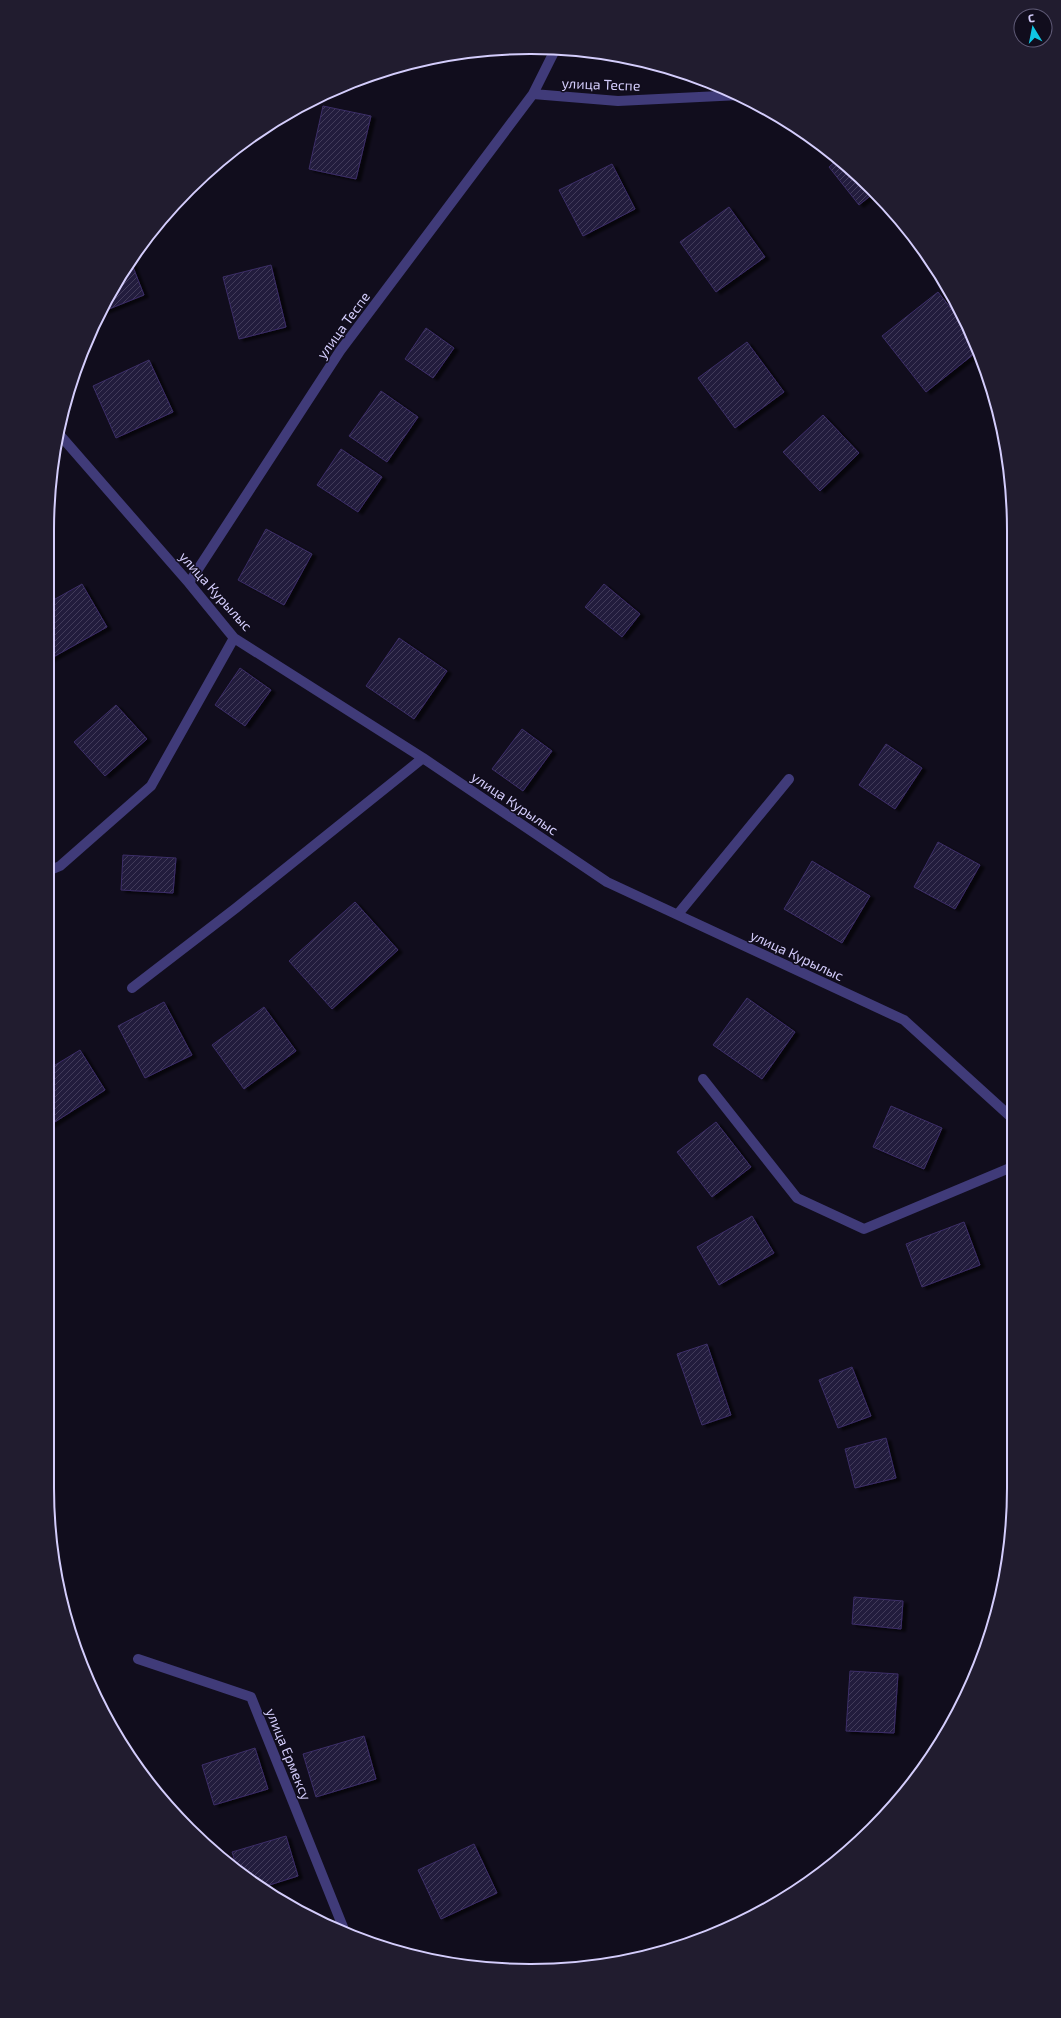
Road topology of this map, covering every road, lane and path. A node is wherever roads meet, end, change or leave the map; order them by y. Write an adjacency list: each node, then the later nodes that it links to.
1 (553, 55): 2 (street, улица Теспе)
2 (533, 94): 3 (street, улица Теспе); 5 (street, улица Теспе)
3 (725, 96)
4 (63, 438): 5 (street, улица Курылыс)
5 (189, 583): 6 (street, улица Курылыс)
6 (234, 638): 7 (street, улица Курылыс); 9 (street)
7 (423, 758): 10 (street, улица Курылыс); 11 (street)
8 (789, 779): 10 (street)
9 (54, 868)
10 (678, 914): 13 (street, улица Курылыс)
11 (132, 988)
12 (704, 1079): 14 (street)
13 (1007, 1113)
14 (1007, 1170)
15 (138, 1659): 16 (street, улица Ермексу)
16 (341, 1925)

